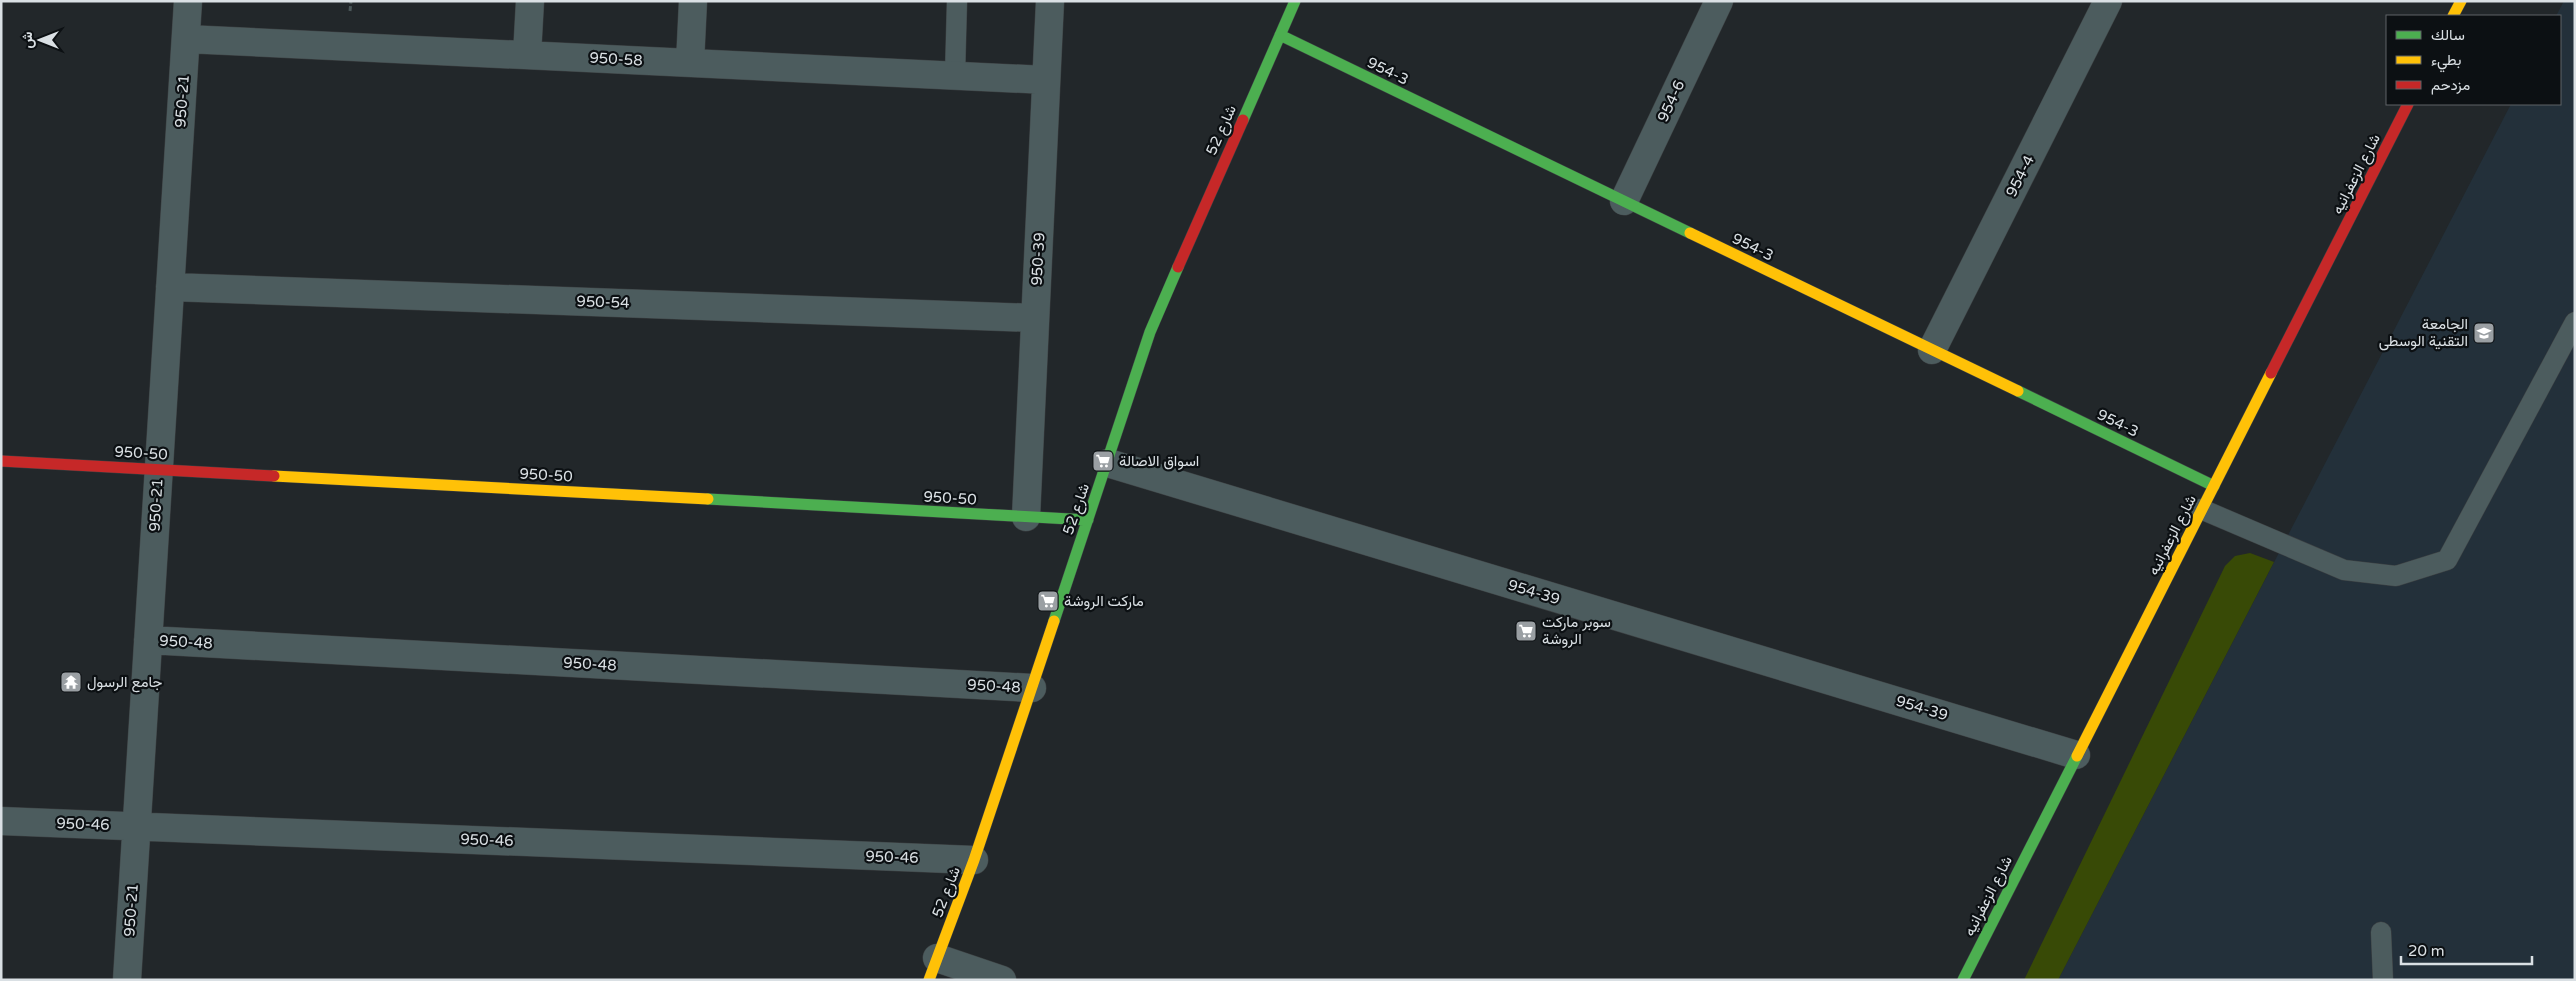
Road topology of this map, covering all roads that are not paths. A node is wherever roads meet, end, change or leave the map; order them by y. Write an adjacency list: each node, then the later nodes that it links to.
1 (188, 1): 12 (street, 950-21)
2 (530, 1): 13 (street)
3 (693, 1): 14 (street)
4 (958, 1): 15 (lane)
5 (1050, 1): 16 (street, 950-39)
6 (1294, 1): 11 (street, شارع 52)
7 (1719, 1): 18 (street, 954-6)
8 (2108, 1): 22 (street, 954-4)
9 (2461, 1): 10 (street)
10 (2454, 15)
11 (1280, 35): 18 (street, 954-3); 24 (street, شارع 52)
12 (186, 39): 13 (street, 950-58); 19 (street, 950-21)
13 (527, 55): 14 (street, 950-58)
14 (690, 63): 15 (street, 950-58)
15 (955, 75): 16 (street, 950-58)
16 (1046, 80): 20 (street, 950-39)
17 (2407, 105): 26 (street, شارع الزعفرانيه)
18 (1624, 201): 22 (street, 954-3)
19 (170, 287): 20 (street, 950-54); 25 (street, 950-21)
20 (1035, 318): 28 (street, 950-39)
21 (2575, 322): 27 (lane)
22 (1932, 350): 26 (street, 954-3)
23 (1, 461): 25 (street, 950-50)
24 (1108, 463): 29 (street, شارع 52); 32 (street, 954-39)
25 (158, 469): 28 (street, 950-50); 30 (street, 950-21)
26 (2214, 486): 27 (street, شارع الزعفرانيه)
27 (2201, 510): 32 (street, شارع الزعفرانيه)
28 (1026, 517): 29 (street, 950-50)
29 (1088, 520): 31 (street, شارع 52)
30 (148, 640): 31 (street, 950-48); 34 (street, 950-21)
31 (1032, 688): 35 (street, شارع 52)
32 (2076, 755): 40 (street, شارع الزعفرانيه)
33 (1, 821): 34 (street, 950-46)
34 (136, 826): 35 (street, 950-46); 38 (street, 950-21)
35 (974, 860): 37 (street, شارع 52)
36 (2381, 932): 41 (lane)
37 (933, 969): 39 (street)
38 (126, 980)
39 (1002, 980)
40 (1963, 980)
41 (2383, 980)

